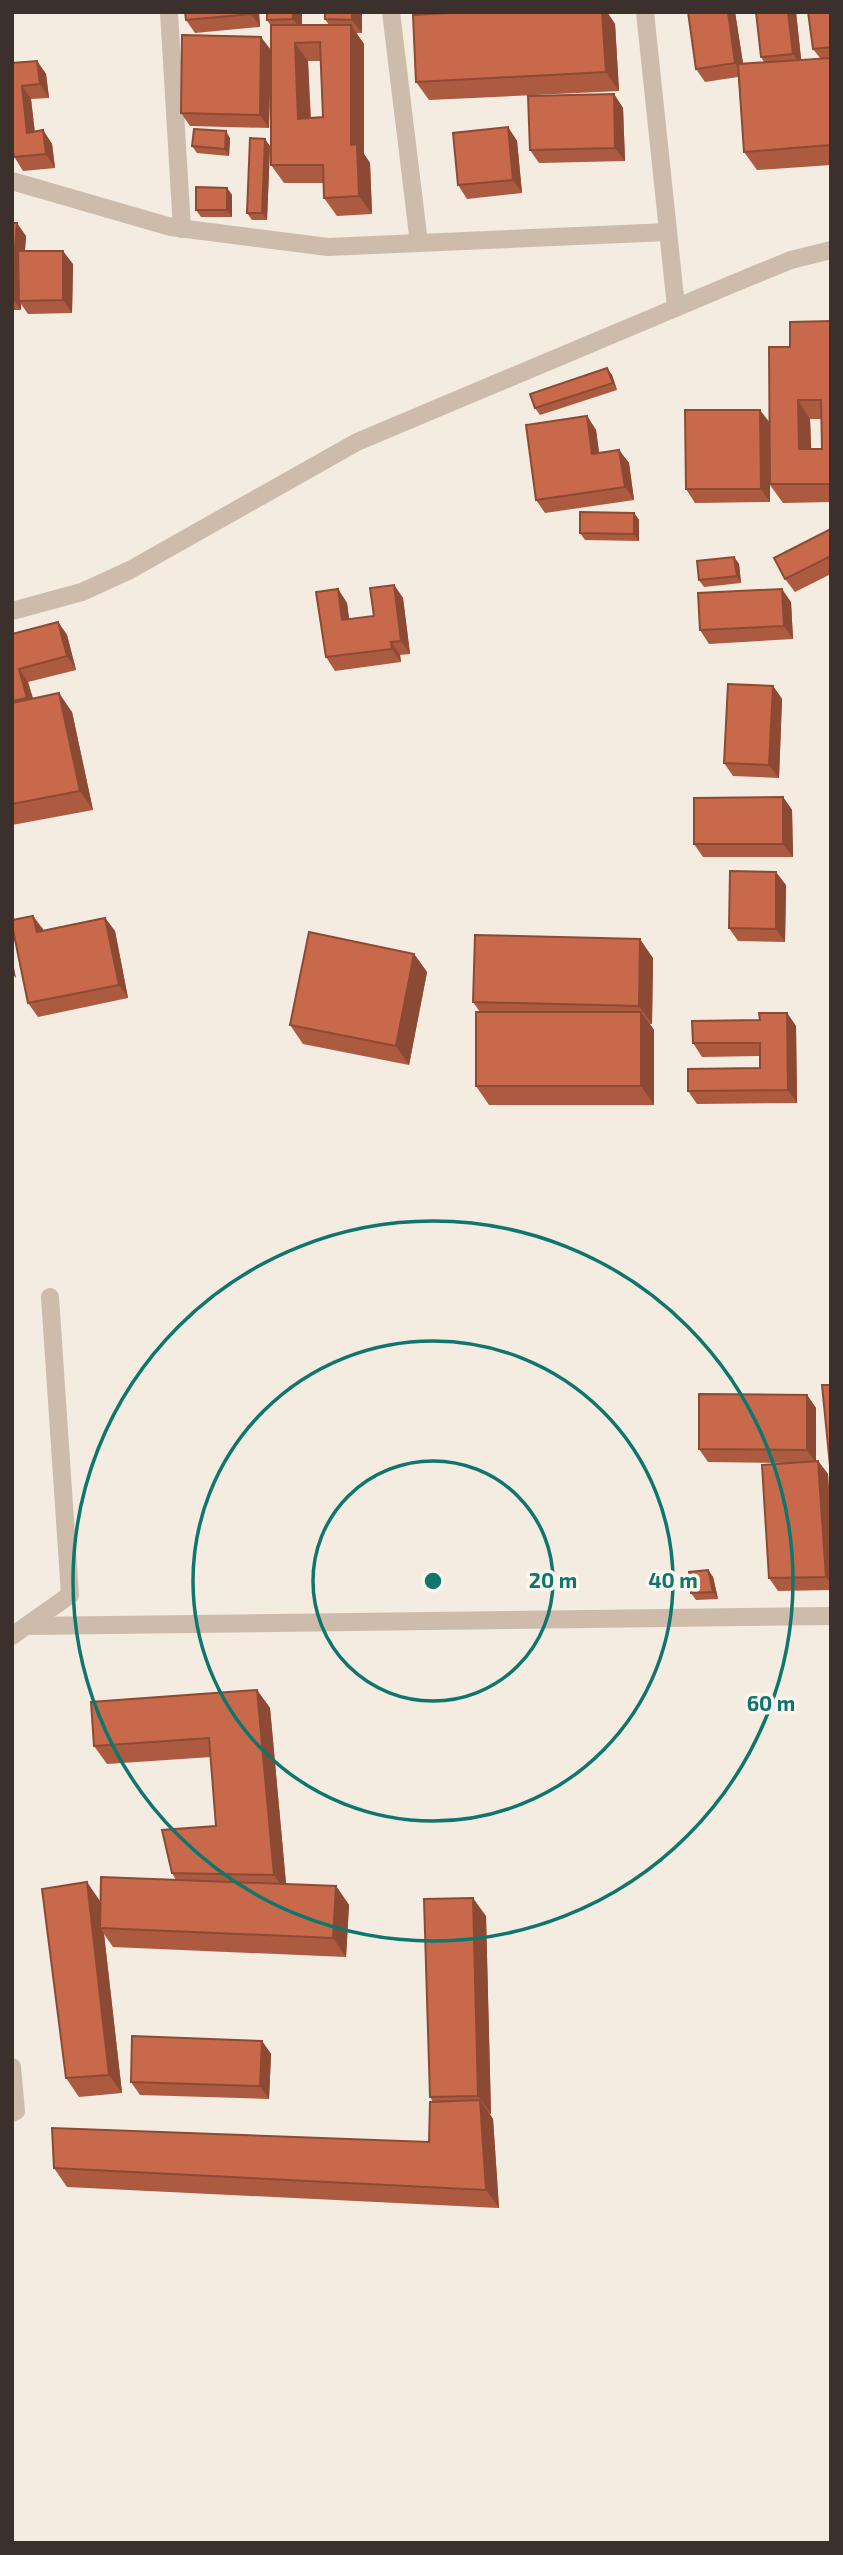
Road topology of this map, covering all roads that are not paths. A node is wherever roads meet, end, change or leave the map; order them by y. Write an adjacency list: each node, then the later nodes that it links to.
1 (169, 12): 5 (street)
2 (391, 12): 7 (street)
3 (645, 12): 6 (street)
4 (12, 181): 5 (street)
5 (182, 229): 7 (street)
6 (668, 232): 7 (street); 9 (street)
7 (419, 243)
8 (831, 250): 9 (street)
9 (676, 307): 10 (street)
10 (12, 611)
11 (50, 1297): 13 (street)
12 (831, 1616): 13 (street)
13 (19, 1631)
14 (12, 2067): 15 (street)
15 (12, 2113)

